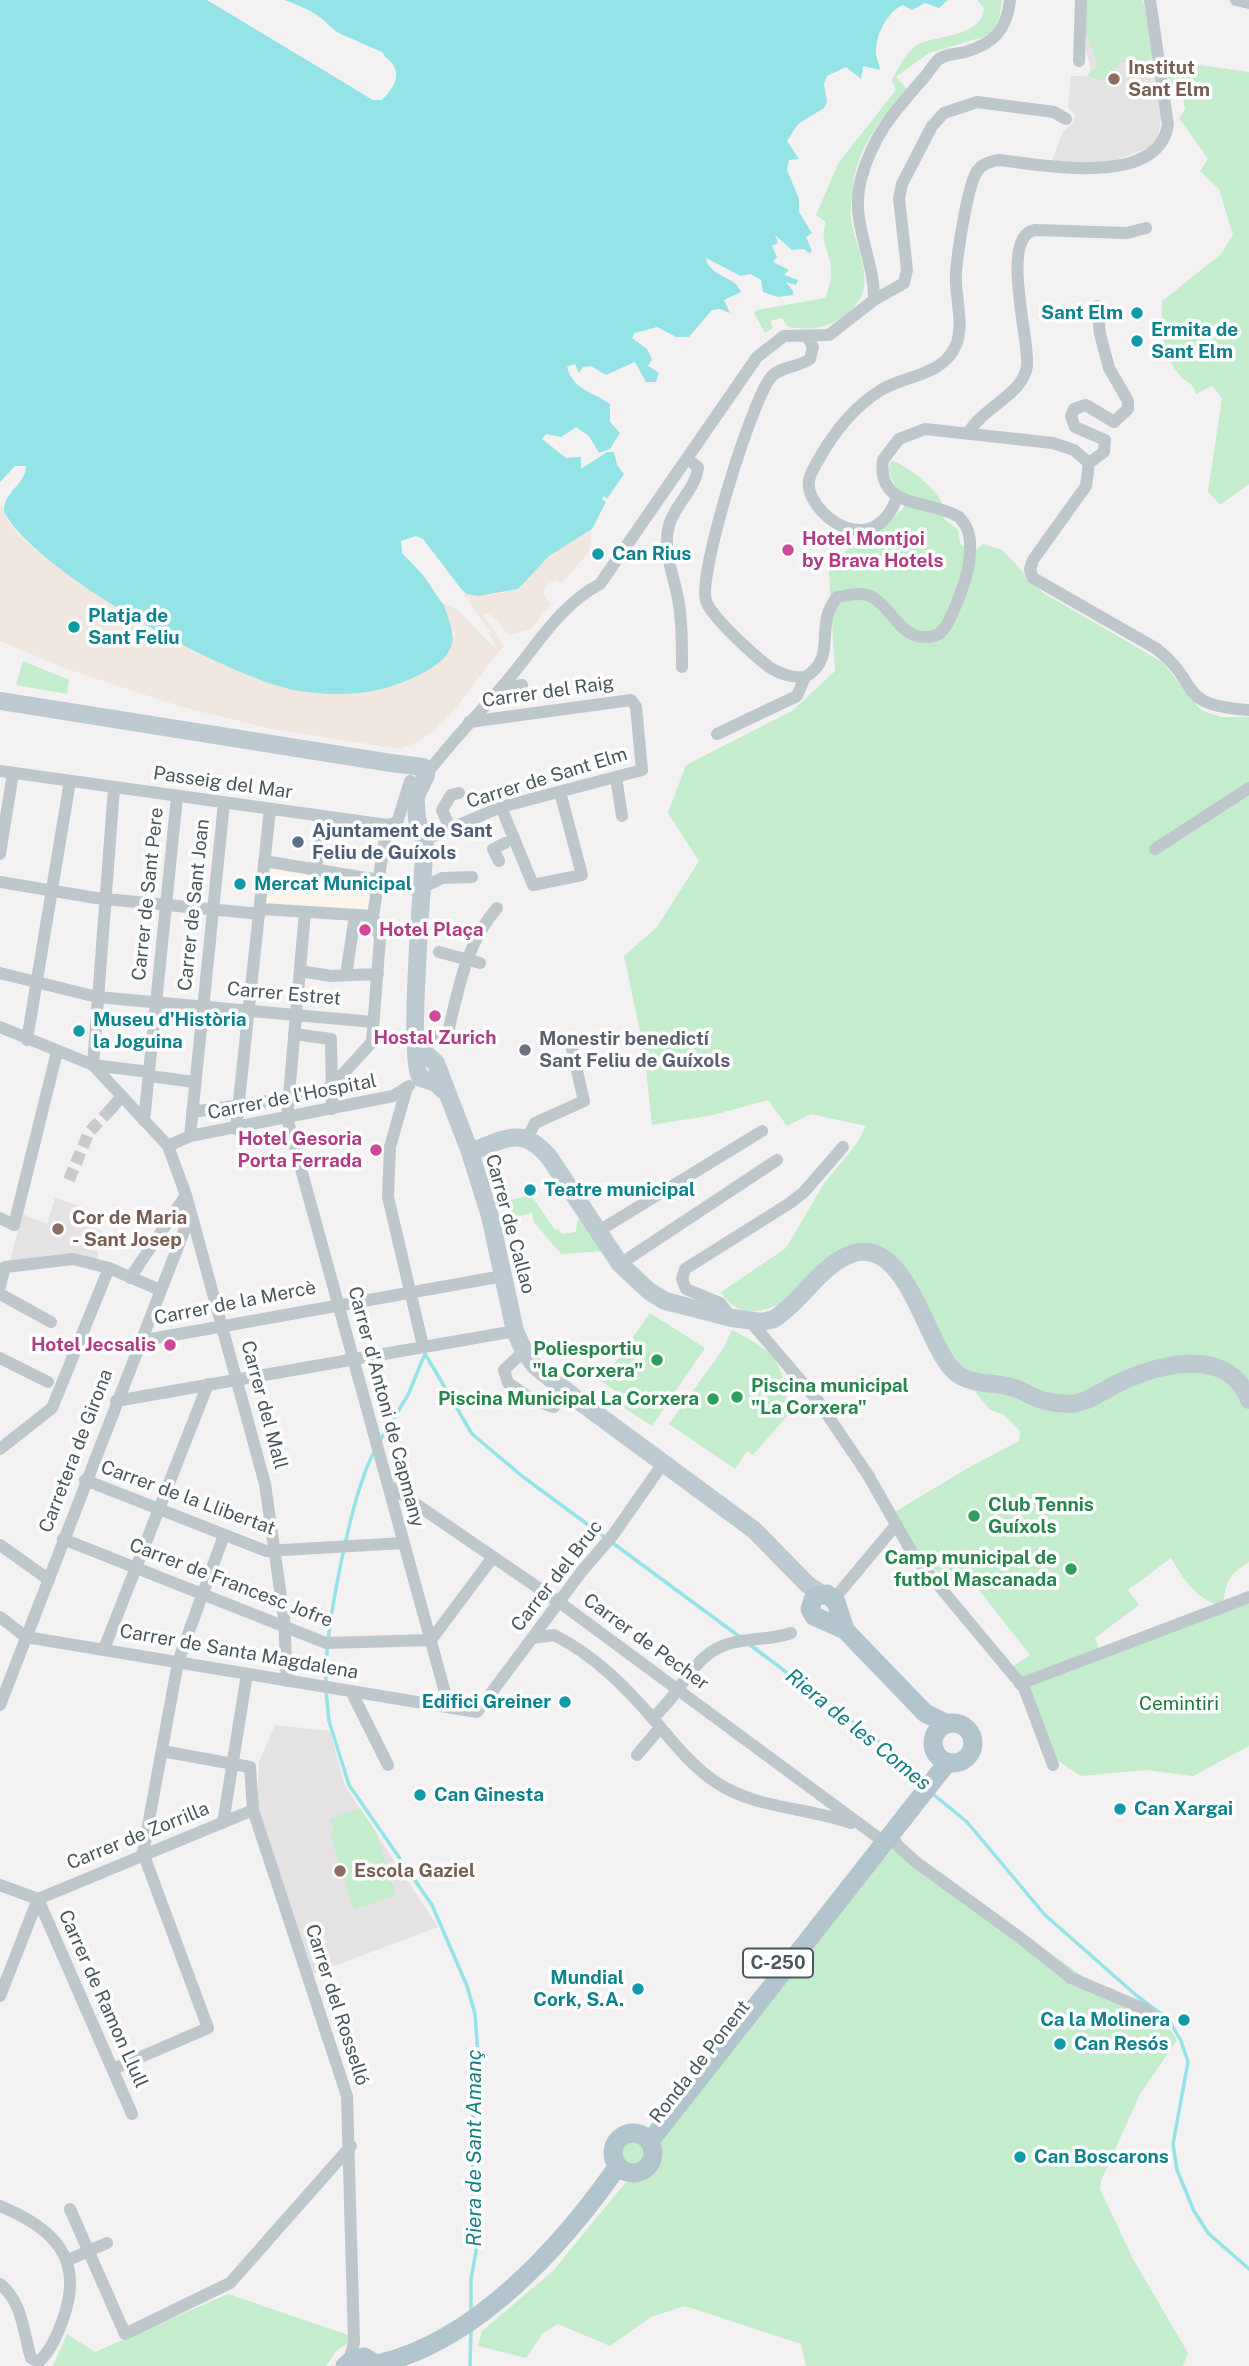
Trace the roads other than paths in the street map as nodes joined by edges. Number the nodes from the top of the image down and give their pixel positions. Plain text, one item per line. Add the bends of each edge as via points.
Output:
1 (1010, 0) edge
2 (1081, 0) edge
3 (1150, 0) edge
4 (1236, 0) edge
5 (1249, 3) edge
6 (1079, 61) dead end
7 (1066, 118) dead end
8 (1146, 228) dead end
9 (874, 300) junction
10 (1097, 306) dead end
11 (807, 336) junction
12 (968, 433) junction
13 (687, 459) junction
14 (1089, 463) junction
15 (897, 498) junction
16 (682, 667) dead end
17 (805, 677) junction
18 (522, 685) dead end
19 (501, 689) junction
20 (0, 701) edge
21 (1249, 710) edge
22 (469, 722) junction
23 (717, 734) dead end
24 (642, 770) joint
25 (7, 772) edge
26 (416, 775) junction
27 (616, 777) junction
28 (70, 781) junction
29 (114, 788) junction
30 (1249, 788) edge
31 (560, 792) junction
32 (459, 793) dead end
33 (177, 797) junction
34 (224, 803) junction
35 (501, 807) junction
36 (270, 809) junction
37 (622, 816) dead end
38 (326, 817) junction
39 (387, 825) junction
40 (450, 828) junction
41 (424, 834) junction
42 (505, 843) dead end
43 (1155, 849) dead end
44 (0, 854) edge
45 (499, 861) dead end
46 (264, 862) junction
47 (315, 870) junction
48 (472, 877) dead end
49 (378, 880) junction
50 (0, 882) edge
51 (422, 888) junction
52 (51, 891) junction
53 (106, 898) junction
54 (166, 903) junction
55 (497, 908) dead end
56 (213, 909) junction
57 (261, 912) junction
58 (305, 912) junction
59 (355, 916) junction
60 (373, 916) junction
61 (439, 952) dead end
62 (466, 962) junction
63 (480, 963) dead end
64 (300, 971) junction
65 (0, 973) edge
66 (378, 974) junction
67 (346, 975) junction
68 (38, 981) junction
69 (97, 996) junction
70 (156, 1004) junction
71 (203, 1006) junction
72 (250, 1010) junction
73 (296, 1014) junction
74 (373, 1022) junction
75 (0, 1027) edge
76 (294, 1034) junction
77 (417, 1039) junction
78 (27, 1040) junction
79 (572, 1049) dead end
80 (57, 1052) junction
81 (94, 1067) junction
82 (149, 1074) junction
83 (423, 1074) junction
84 (195, 1082) junction
85 (331, 1087) junction
86 (121, 1097) junction
87 (289, 1098) junction
88 (239, 1104) junction
89 (111, 1109) tunnel mouth
90 (332, 1109) junction
91 (192, 1112) junction
92 (287, 1118) junction
93 (144, 1121) junction
94 (236, 1129) junction
95 (762, 1132) dead end
96 (190, 1136) junction
97 (527, 1138) junction
98 (168, 1146) junction
99 (843, 1147) dead end
100 (470, 1152) junction
101 (777, 1160) dead end
102 (186, 1195) junction
103 (191, 1212) junction
104 (0, 1218) edge
105 (597, 1232) junction
106 (620, 1264) junction
107 (108, 1268) junction
108 (503, 1276) junction
109 (130, 1278) junction
110 (0, 1286) edge
111 (160, 1290) junction
112 (410, 1293) junction
113 (0, 1294) edge
114 (337, 1304) junction
115 (732, 1318) junction
116 (750, 1321) junction
117 (51, 1322) dead end
118 (222, 1325) junction
119 (515, 1331) junction
120 (140, 1341) junction
121 (423, 1346) junction
122 (524, 1351) junction
123 (0, 1358) edge
124 (351, 1358) junction
125 (237, 1379) junction
126 (48, 1382) dead end
127 (208, 1384) junction
128 (1249, 1400) edge
129 (116, 1401) junction
130 (554, 1407) dead end
131 (0, 1449) edge
132 (664, 1462) junction
133 (85, 1480) junction
134 (388, 1485) junction
135 (158, 1509) junction
136 (895, 1526) junction
137 (224, 1535) junction
138 (63, 1539) junction
139 (403, 1543) junction
140 (0, 1545) edge
141 (274, 1551) junction
142 (493, 1557) junction
143 (135, 1567) junction
144 (48, 1579) junction
145 (203, 1594) junction
146 (1249, 1597) edge
147 (823, 1601) junction
148 (559, 1602) junction
149 (0, 1617) edge
150 (284, 1625) junction
151 (790, 1633) dead end
152 (26, 1637) junction
153 (532, 1638) junction
154 (431, 1640) junction
155 (104, 1649) junction
156 (178, 1662) junction
157 (247, 1674) junction
158 (288, 1681) junction
159 (1020, 1684) junction
160 (678, 1689) junction
161 (351, 1691) junction
162 (0, 1705) edge
163 (449, 1707) junction
164 (477, 1712) joint
165 (656, 1723) junction
166 (162, 1751) junction
167 (637, 1755) dead end
168 (233, 1764) junction
169 (388, 1765) dead end
170 (1053, 1765) dead end
171 (253, 1810) junction
172 (223, 1823) junction
173 (884, 1838) junction
174 (143, 1853) junction
175 (0, 1885) edge
176 (38, 1899) junction
177 (0, 1996) edge
178 (1149, 2011) dead end
179 (113, 2069) junction
180 (132, 2114) dead end
181 (646, 2138) junction
182 (351, 2146) junction
183 (624, 2169) junction
184 (0, 2206) edge
185 (70, 2209) dead end
186 (107, 2243) dead end
187 (89, 2251) junction
188 (68, 2260) junction
189 (0, 2284) edge
190 (442, 2345) junction
191 (361, 2360) edge
192 (413, 2366) edge

1 - 9 street via 1006,23 995,38 939,59 884,122 870,151 859,183 858,209 875,282
2 - 6 street
3 - 15 street via 1168,125 1163,140 1145,157 1129,163 1087,169 998,160 977,171 969,191 956,272 955,349 944,362 883,389 856,409 837,431 809,480 822,509 842,527 855,531 881,523 891,515
4 - 5 street
7 - 9 street via 1054,112 977,102 944,113 932,126 902,184 899,217 907,270 904,283
8 - 12 street via 1127,233 1035,230 1021,237 1018,266 1027,355 1024,376 1013,392 979,416
9 - 11 street via 829,335
10 - 14 street via 1105,354 1128,409 1114,422 1086,405 1074,409 1075,427 1105,440 1104,452
11 - 13 street via 784,336 757,357
11 - 17 street via 813,347 810,359 771,376 762,391 733,468 705,588 712,612 770,667 795,678
12 - 14 street via 1053,443 1074,450
12 - 15 street via 925,429 899,439 883,460 882,469 886,485
13 - 16 street via 698,467 697,480 669,526 668,566 680,609
13 - 19 street via 600,584 580,594 555,620
14 - 21 street via 1086,486 1033,560 1033,578 1157,649 1206,705
15 - 17 street via 952,513 966,524 969,566 947,625 940,633 915,636 874,598 859,593 837,597 827,610 823,659
17 - 23 street via 797,696
18 - 19 street
19 - 22 street
20 - 26 main road
22 - 24 street, Carrer del Raig via 631,700 636,707
22 - 26 street
24 - 27 street, Carrer de Sant Elm
25 - 28 street, Passeig del Mar
25 - 44 street
26 - 39 street via 397,823
26 - 41 main road, Carrer de Callao via 417,820
27 - 31 street, Carrer de Sant Elm
27 - 37 street
28 - 29 street, Passeig del Mar
28 - 52 street
29 - 33 street, Passeig del Mar
29 - 53 street
30 - 43 street
31 - 35 street, Carrer de Sant Elm
31 - 35 street via 582,875 533,884
32 - 40 street via 451,794 442,810
33 - 34 street, Passeig del Mar
33 - 54 street, Carrer de Sant Pere
34 - 36 street, Passeig del Mar
34 - 56 street, Carrer de Sant Joan
35 - 40 street, Carrer de Sant Elm
36 - 38 street, Passeig del Mar
36 - 46 street
38 - 39 street, Passeig del Mar
38 - 47 street
39 - 49 street
40 - 41 street, Carrer de Sant Elm via 433,836
41 - 51 main road, Carrer de Callao
42 - 45 street via 493,849
46 - 47 street
46 - 57 street
47 - 49 street
48 - 51 street via 442,878
49 - 60 street
50 - 52 street
51 - 77 main road, Carrer de Callao
52 - 53 street
52 - 68 street
53 - 54 street
53 - 69 street
54 - 56 street
54 - 70 street, Carrer de Sant Pere
55 - 62 street via 480,927
56 - 57 street
56 - 71 street, Carrer de Sant Joan
57 - 58 street
57 - 72 street
58 - 59 street
58 - 64 street
59 - 60 street
59 - 67 street
60 - 66 street via 380,938
61 - 62 street
62 - 63 street
62 - 77 street via 447,1032
64 - 67 street
64 - 73 street
65 - 68 street, Carrer Estret
66 - 67 street
66 - 74 street
68 - 69 street, Carrer Estret
68 - 78 street
69 - 70 street, Carrer Estret
69 - 81 street
70 - 71 street, Carrer Estret
70 - 82 street, Carrer de Sant Pere
71 - 72 street, Carrer Estret
71 - 84 street, Carrer de Sant Joan
72 - 73 street, Carrer Estret
72 - 88 street
73 - 74 street, Carrer Estret
73 - 76 street
74 - 85 street via 372,1042
75 - 78 street
76 - 85 street via 331,1039
76 - 87 street
77 - 83 main road, Carrer de Callao
78 - 80 street
79 - 97 street via 584,1101 535,1124
80 - 81 street
80 - 104 street via 14,1224
81 - 82 street
81 - 86 street
82 - 84 street
82 - 93 street, Carrer de Sant Pere
83 - 90 street, Carrer de l'Hospital via 393,1096
83 - 100 main road, Carrer de Callao via 444,1091
83 - 112 street via 390,1147 388,1196
84 - 91 street, Carrer de Sant Joan
85 - 87 street
85 - 90 street
86 - 89 street
86 - 93 street
87 - 88 street
87 - 92 street
88 - 91 street
88 - 94 street
90 - 92 street, Carrer de l'Hospital
91 - 96 street, Carrer de Sant Joan
92 - 94 street, Carrer de l'Hospital
92 - 114 street, Carrer d'Antoni de Capmany
93 - 98 street
94 - 96 street, Carrer de l'Hospital
95 - 105 street
96 - 98 street, Carrer de l'Hospital
97 - 100 main road via 515,1136
97 - 105 main road via 549,1157
98 - 102 street, Carrer del Mall
99 - 115 street via 790,1203 685,1269 686,1289 720,1303
100 - 108 main road, Carrer de Callao
101 - 106 street
102 - 103 street, Carrer del Mall
102 - 109 street
103 - 111 street, Carretera de Girona
103 - 118 street, Carrer del Mall
105 - 106 main road
106 - 115 main road via 665,1301
107 - 109 street
107 - 110 street via 73,1259 5,1267
107 - 131 street via 52,1408
108 - 112 street, Carrer de la Mercè
108 - 119 main road, Carrer de Callao
109 - 111 street
111 - 120 street, Carretera de Girona
112 - 114 street, Carrer de la Mercè
112 - 121 street
113 - 117 street
114 - 118 street, Carrer de la Mercè
114 - 124 street, Carrer d'Antoni de Capmany
115 - 116 main road
116 - 128 main road via 774,1319 839,1259 863,1253 884,1260 905,1280 944,1362 966,1379 1072,1404 1124,1380 1195,1363 1227,1371 1243,1386
116 - 136 street via 818,1401 868,1475
118 - 120 street, Carrer de la Mercè
118 - 125 street, Carrer del Mall
119 - 121 street
119 - 122 main road, Carrer de Callao
120 - 129 street, Carretera de Girona
121 - 124 street
122 - 130 street via 504,1370 508,1383 533,1400
122 - 132 main road, Carrer de Callao via 535,1366
123 - 126 street
124 - 125 street
124 - 134 street, Carrer d'Antoni de Capmany
125 - 127 street
125 - 141 street, Carrer del Mall via 265,1484
127 - 129 street
127 - 135 street
129 - 133 street, Carretera de Girona
132 - 147 main road, Carrer de Callao via 754,1530
132 - 148 street, Carrer del Bruc
133 - 135 street, Carrer de la Llibertat
133 - 138 street, Carretera de Girona
134 - 139 street, Carrer d'Antoni de Capmany
134 - 142 street, Carrer de Pecher
135 - 137 street, Carrer de la Llibertat
135 - 143 street
136 - 147 street
136 - 159 street via 914,1556
137 - 141 street, Carrer de la Llibertat
137 - 145 street
138 - 143 street, Carrer de Francesc Jofre
138 - 144 street, Carretera de Girona
139 - 141 street, Carrer de la Llibertat
139 - 154 street, Carrer d'Antoni de Capmany
140 - 144 street
141 - 150 street, Carrer del Mall
142 - 148 street, Carrer de Pecher
142 - 154 street
143 - 145 street, Carrer de Francesc Jofre
143 - 155 street
144 - 152 street, Carretera de Girona
145 - 150 street, Carrer de Francesc Jofre
145 - 156 street
146 - 159 street
147 - 173 main road, C-250 via 925,1713 941,1745 929,1778
148 - 153 street, Carrer del Bruc
148 - 160 street, Carrer de Pecher
149 - 152 street, Carrer de Santa Magdalena
150 - 154 street, Carrer de Francesc Jofre via 330,1643
150 - 158 street, Carrer del Mall
151 - 160 street via 736,1641 714,1650
152 - 155 street, Carrer de Santa Magdalena
152 - 162 street, Carretera de Girona
153 - 164 street, Carrer del Bruc
153 - 165 street via 554,1634 586,1654 618,1680
154 - 163 street, Carrer d'Antoni de Capmany
155 - 156 street, Carrer de Santa Magdalena
156 - 157 street, Carrer de Santa Magdalena
156 - 166 street
157 - 158 street, Carrer de Santa Magdalena
157 - 168 street
158 - 161 street, Carrer de Santa Magdalena
159 - 170 street
160 - 165 street
160 - 173 street, Carrer de Pecher
161 - 163 street, Carrer de Santa Magdalena
161 - 169 street
163 - 164 street, Carrer de Santa Magdalena
165 - 167 street
165 - 173 street via 717,1783 761,1802 839,1818
166 - 168 street
166 - 174 street
168 - 171 street, Carrer del Rosselló via 250,1766
168 - 172 street
171 - 172 street, Carrer de Zorrilla
171 - 182 street, Carrer del Rosselló via 341,2073
172 - 174 street, Carrer de Zorrilla
173 - 178 street, Carrer de Pecher via 1071,1978
173 - 181 main road, C-250
174 - 176 street, Carrer de Zorrilla
174 - 179 street via 208,2028
175 - 176 street
176 - 177 street
176 - 179 street, Carrer de Ramon Llull
179 - 180 street, Carrer de Ramon Llull
181 - 183 main road, Ronda de Ponent / C-250 via 654,2154 650,2164 640,2172
181 - 183 main road, Ronda de Ponent / C-250 via 629,2133 618,2140 613,2153
182 - 187 street via 230,2283 125,2334
182 - 191 street, Carrer del Rosselló
183 - 190 main road, Ronda de Ponent / C-250 via 490,2313
184 - 188 street via 45,2231
185 - 187 street
186 - 187 street
187 - 188 street
188 - 189 street via 71,2296 42,2360 31,2358 16,2303
190 - 191 main road, C-250 via 400,2359
190 - 192 main road, C-250

